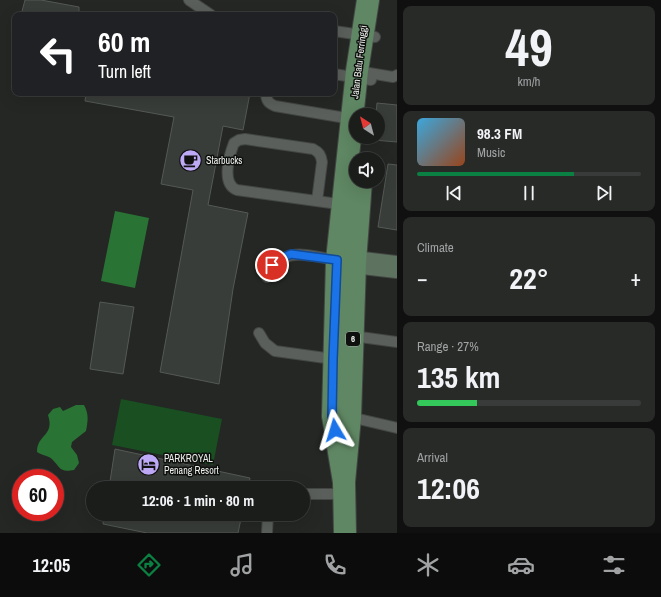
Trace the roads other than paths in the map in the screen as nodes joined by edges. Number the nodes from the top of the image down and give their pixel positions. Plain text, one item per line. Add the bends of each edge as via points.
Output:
1 (189, 0) edge
2 (368, 0) edge
3 (380, 0) edge
4 (207, 12) edge
5 (337, 31) edge
6 (368, 36) junction
7 (337, 74) edge
8 (397, 75) edge
9 (364, 76) junction
10 (266, 96) edge
11 (361, 108) edge
12 (349, 116) edge
13 (355, 144) edge
14 (360, 188) edge
15 (317, 201) junction
16 (343, 205) junction
17 (346, 261) junction
18 (397, 267) edge
19 (267, 277) dead end
20 (259, 333) dead end
21 (353, 336) junction
22 (397, 342) edge
23 (333, 359) junction
24 (350, 417) junction
25 (397, 428) edge
26 (344, 488) junction
27 (310, 493) edge
28 (268, 521) edge
29 (267, 533) edge
30 (345, 533) edge

1 - 4 lane
2 - 6 main road, Jalan Batu Ferringgi / 6
3 - 6 main road, Jalan Batu Ferringgi / 6
5 - 6 lane
6 - 9 main road, Jalan Batu Ferringgi / 6
7 - 9 lane
8 - 9 lane
9 - 11 main road, Jalan Batu Ferringgi / 6
10 - 12 lane via 270,104 275,106
13 - 16 main road, Jalan Batu Ferringgi / 6
14 - 17 main road, Jalan Batu Ferringgi / 6
15 - 15 lane via 232,188 228,183 228,177 234,143 245,139 318,151 322,156 322,162
15 - 16 lane
16 - 17 main road, Jalan Batu Ferringgi / 6
17 - 18 street
17 - 19 lane via 291,254 272,265
17 - 21 main road, Jalan Batu Ferringgi / 6
17 - 23 main road, Jalan Batu Ferringgi / 6
20 - 23 lane via 265,343 275,351
21 - 22 lane
21 - 24 main road, Jalan Batu Ferringgi / 6
23 - 26 main road, Jalan Batu Ferringgi / 6 via 332,416
24 - 25 lane
24 - 26 main road, Jalan Batu Ferringgi / 6
26 - 27 lane
26 - 30 main road, Jalan Batu Ferringgi / 6
28 - 29 lane

